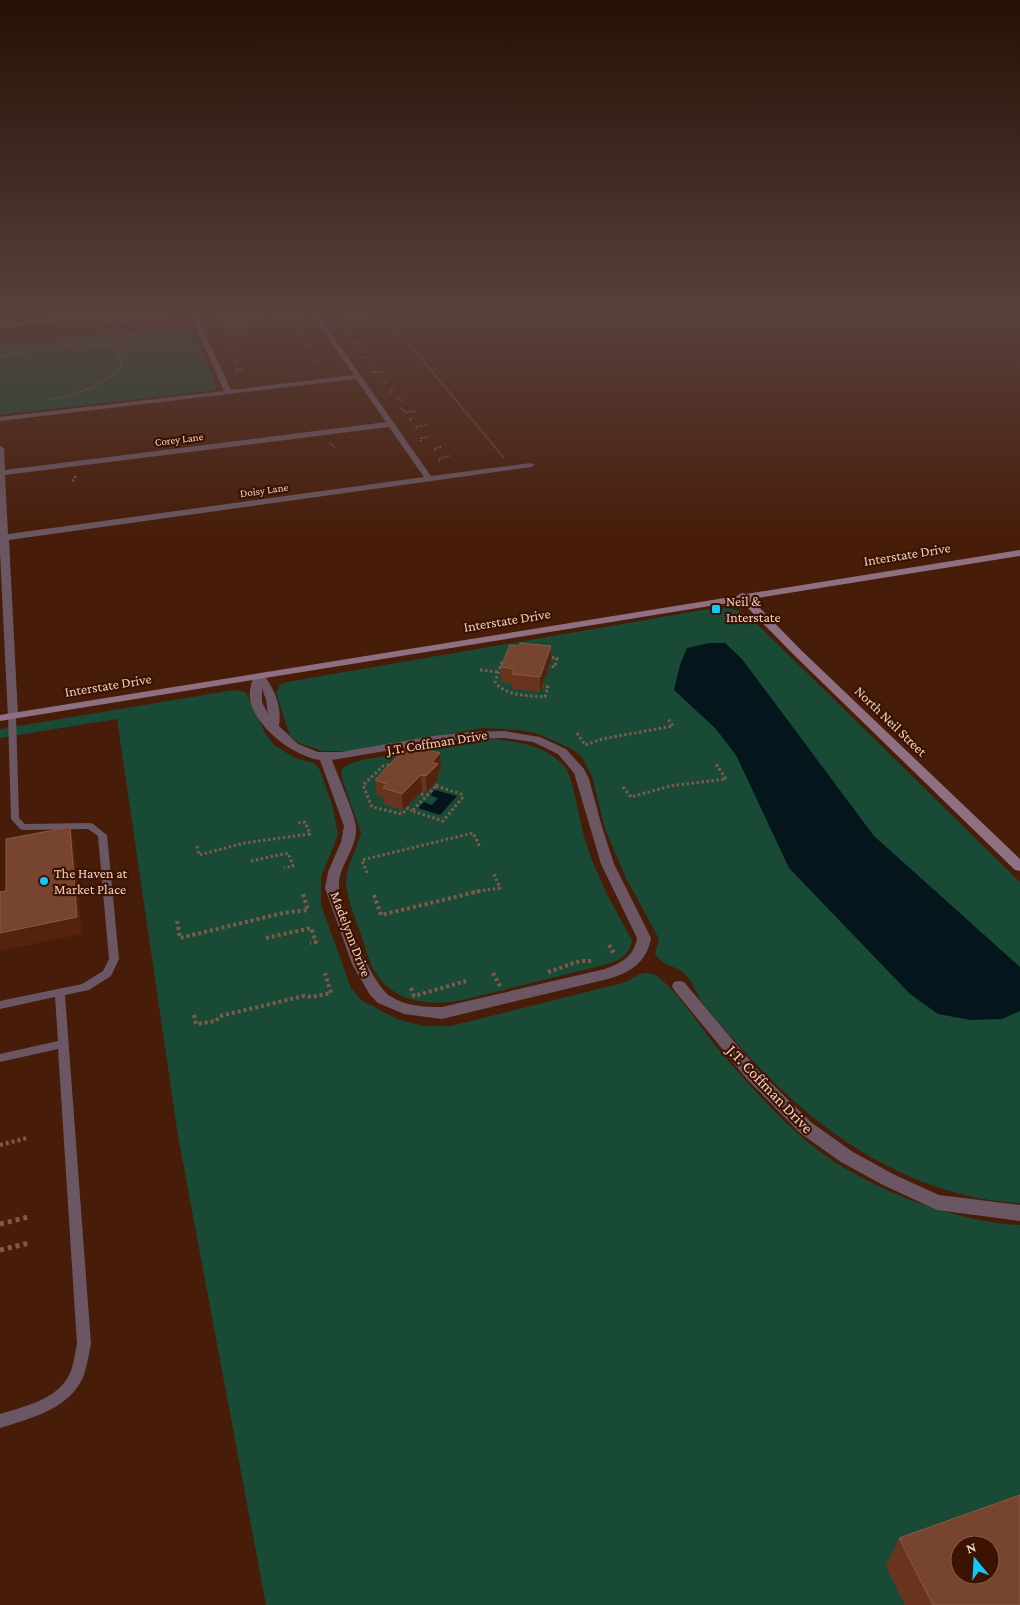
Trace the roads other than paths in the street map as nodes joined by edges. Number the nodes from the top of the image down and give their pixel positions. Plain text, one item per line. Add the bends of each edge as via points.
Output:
1 (238, 391) edge
2 (368, 391) edge
3 (228, 392) joint
4 (0, 419) edge
5 (391, 424) junction
6 (0, 448) edge
7 (531, 465) dead end
8 (0, 473) edge
9 (429, 479) junction
10 (2, 538) edge
11 (1020, 552) edge
12 (742, 596) junction
13 (259, 676) junction
14 (6, 717) edge
15 (325, 758) junction
16 (1020, 866) edge
17 (638, 959) joint
18 (679, 986) dead end
19 (60, 992) junction
20 (0, 1005) edge
21 (63, 1044) junction
22 (0, 1058) edge
23 (1020, 1213) edge
24 (0, 1421) edge

1 - 3 street
2 - 5 street
3 - 4 street
5 - 8 street, Corey Lane
5 - 9 street
6 - 8 street
7 - 9 street, Doisy Lane
8 - 10 street
9 - 10 street, Doisy Lane
10 - 14 street
11 - 12 main road, Interstate Drive
12 - 13 main road, Interstate Drive
12 - 16 main road, North Neil Street
13 - 14 main road, Interstate Drive
13 - 15 street, J.T. Coffman Drive via 253,691 261,713 292,747
14 - 19 lane via 15,818 23,827 90,826 102,836 114,959 107,973 85,987
15 - 17 street, J.T. Coffman Drive via 485,733 529,738 553,746 581,772 595,828 612,876 644,938
15 - 17 street, Madelynn Drive via 351,837 331,878 332,888 359,962 382,999 399,1007 442,1014 608,974
18 - 23 street, J.T. Coffman Drive via 752,1074 806,1128 847,1157 937,1202
19 - 20 lane
19 - 21 lane
21 - 22 lane
21 - 24 lane via 84,1344 76,1375 58,1399 39,1409

